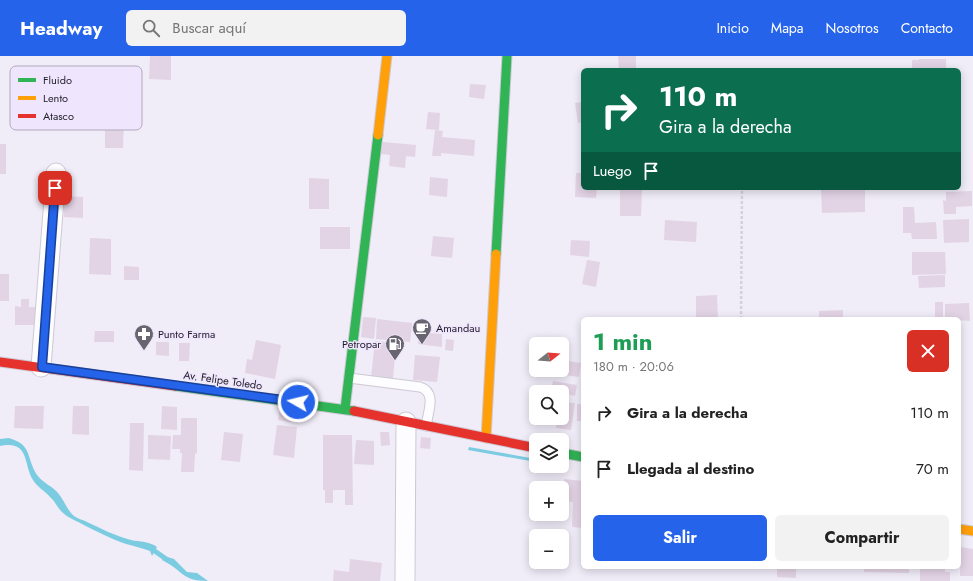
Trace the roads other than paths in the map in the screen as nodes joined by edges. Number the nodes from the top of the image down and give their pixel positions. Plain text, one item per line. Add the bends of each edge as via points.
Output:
1 (387, 56) edge
2 (507, 56) edge
3 (56, 173) dead end
4 (0, 362) edge
5 (42, 367) junction
6 (350, 378) junction
7 (345, 408) junction
8 (406, 422) junction
9 (426, 426) junction
10 (486, 438) junction
11 (529, 447) edge
12 (569, 454) edge
13 (581, 457) edge
14 (961, 529) edge
15 (973, 531) edge
16 (405, 581) edge

1 - 6 street
2 - 10 street
3 - 5 street
4 - 5 street, Av. Felipe Toledo
5 - 7 street, Av. Felipe Toledo
6 - 7 street
6 - 9 lane via 426,388 431,401
7 - 8 street, Av. Felipe Toledo
8 - 9 street, Av. Felipe Toledo
8 - 16 street
9 - 10 street, Av. Felipe Toledo
10 - 11 street, Av. Felipe Toledo
12 - 13 street
14 - 15 street

